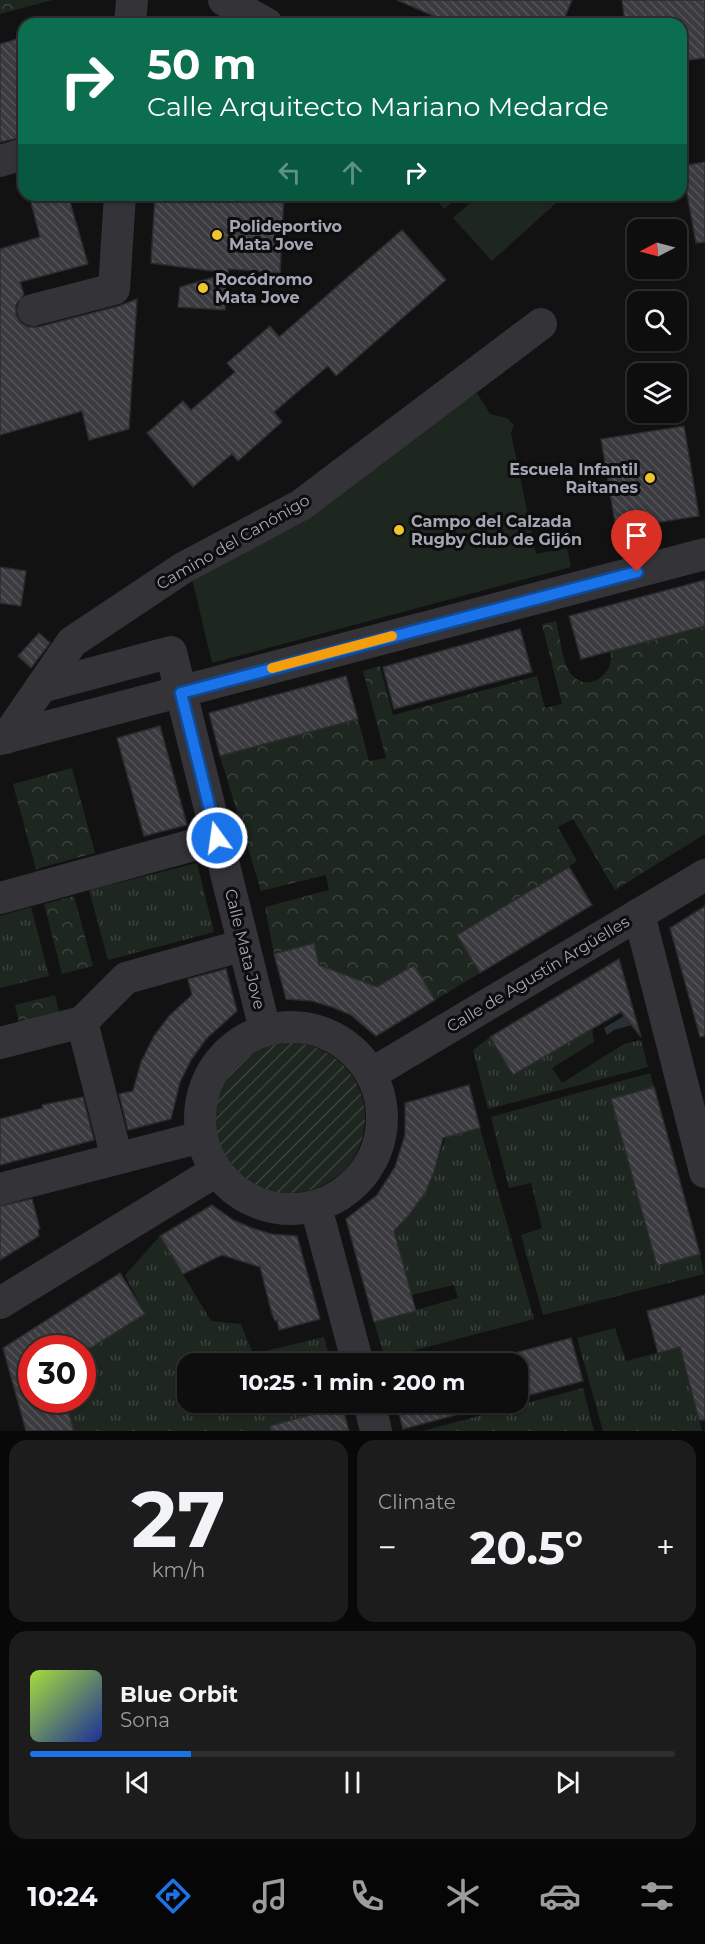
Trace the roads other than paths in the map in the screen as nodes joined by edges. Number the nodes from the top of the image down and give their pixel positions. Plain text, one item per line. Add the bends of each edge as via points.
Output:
1 (132, 0) edge
2 (224, 0) edge
3 (130, 18) edge
4 (256, 18) edge
5 (18, 156) edge
6 (0, 161) edge
7 (120, 201) edge
8 (33, 310) dead end
9 (541, 324) dead end
10 (705, 554) edge
11 (41, 687) junction
12 (181, 693) junction
13 (3, 739) edge
14 (204, 842) dead end
15 (705, 875) edge
16 (0, 898) edge
17 (639, 914) junction
18 (226, 950) dead end
19 (82, 1022) junction
20 (265, 1030) junction
21 (0, 1043) edge
22 (371, 1074) junction
23 (201, 1137) junction
24 (113, 1143) dead end
25 (216, 1171) junction
26 (705, 1172) edge
27 (0, 1189) edge
28 (315, 1207) junction
29 (0, 1303) edge
30 (355, 1353) edge
31 (372, 1413) edge
32 (376, 1431) edge

1 - 3 street
2 - 4 street
5 - 6 street
7 - 8 street via 114,289
9 - 11 street, Camino del Canónigo via 301,505 183,568 72,642
10 - 12 street
11 - 12 street, Calle Mata Jove via 171,652
11 - 13 street, Camino del Canónigo
12 - 13 street
12 - 20 street, Calle Mata Jove
14 - 16 street
15 - 17 street, Calle de Agustín Argüelles
17 - 22 street, Calle de Agustín Argüelles
17 - 26 street
18 - 19 street via 126,978
19 - 21 street
19 - 24 street
20 - 22 street via 296,1026 326,1033 352,1049
20 - 23 street via 240,1041 220,1060 206,1083 200,1110
22 - 28 street via 381,1099 382,1127 375,1154 361,1177 340,1195
23 - 25 street
23 - 27 street
25 - 28 street via 235,1191 260,1205 288,1210
25 - 29 street
28 - 30 street
31 - 32 street

